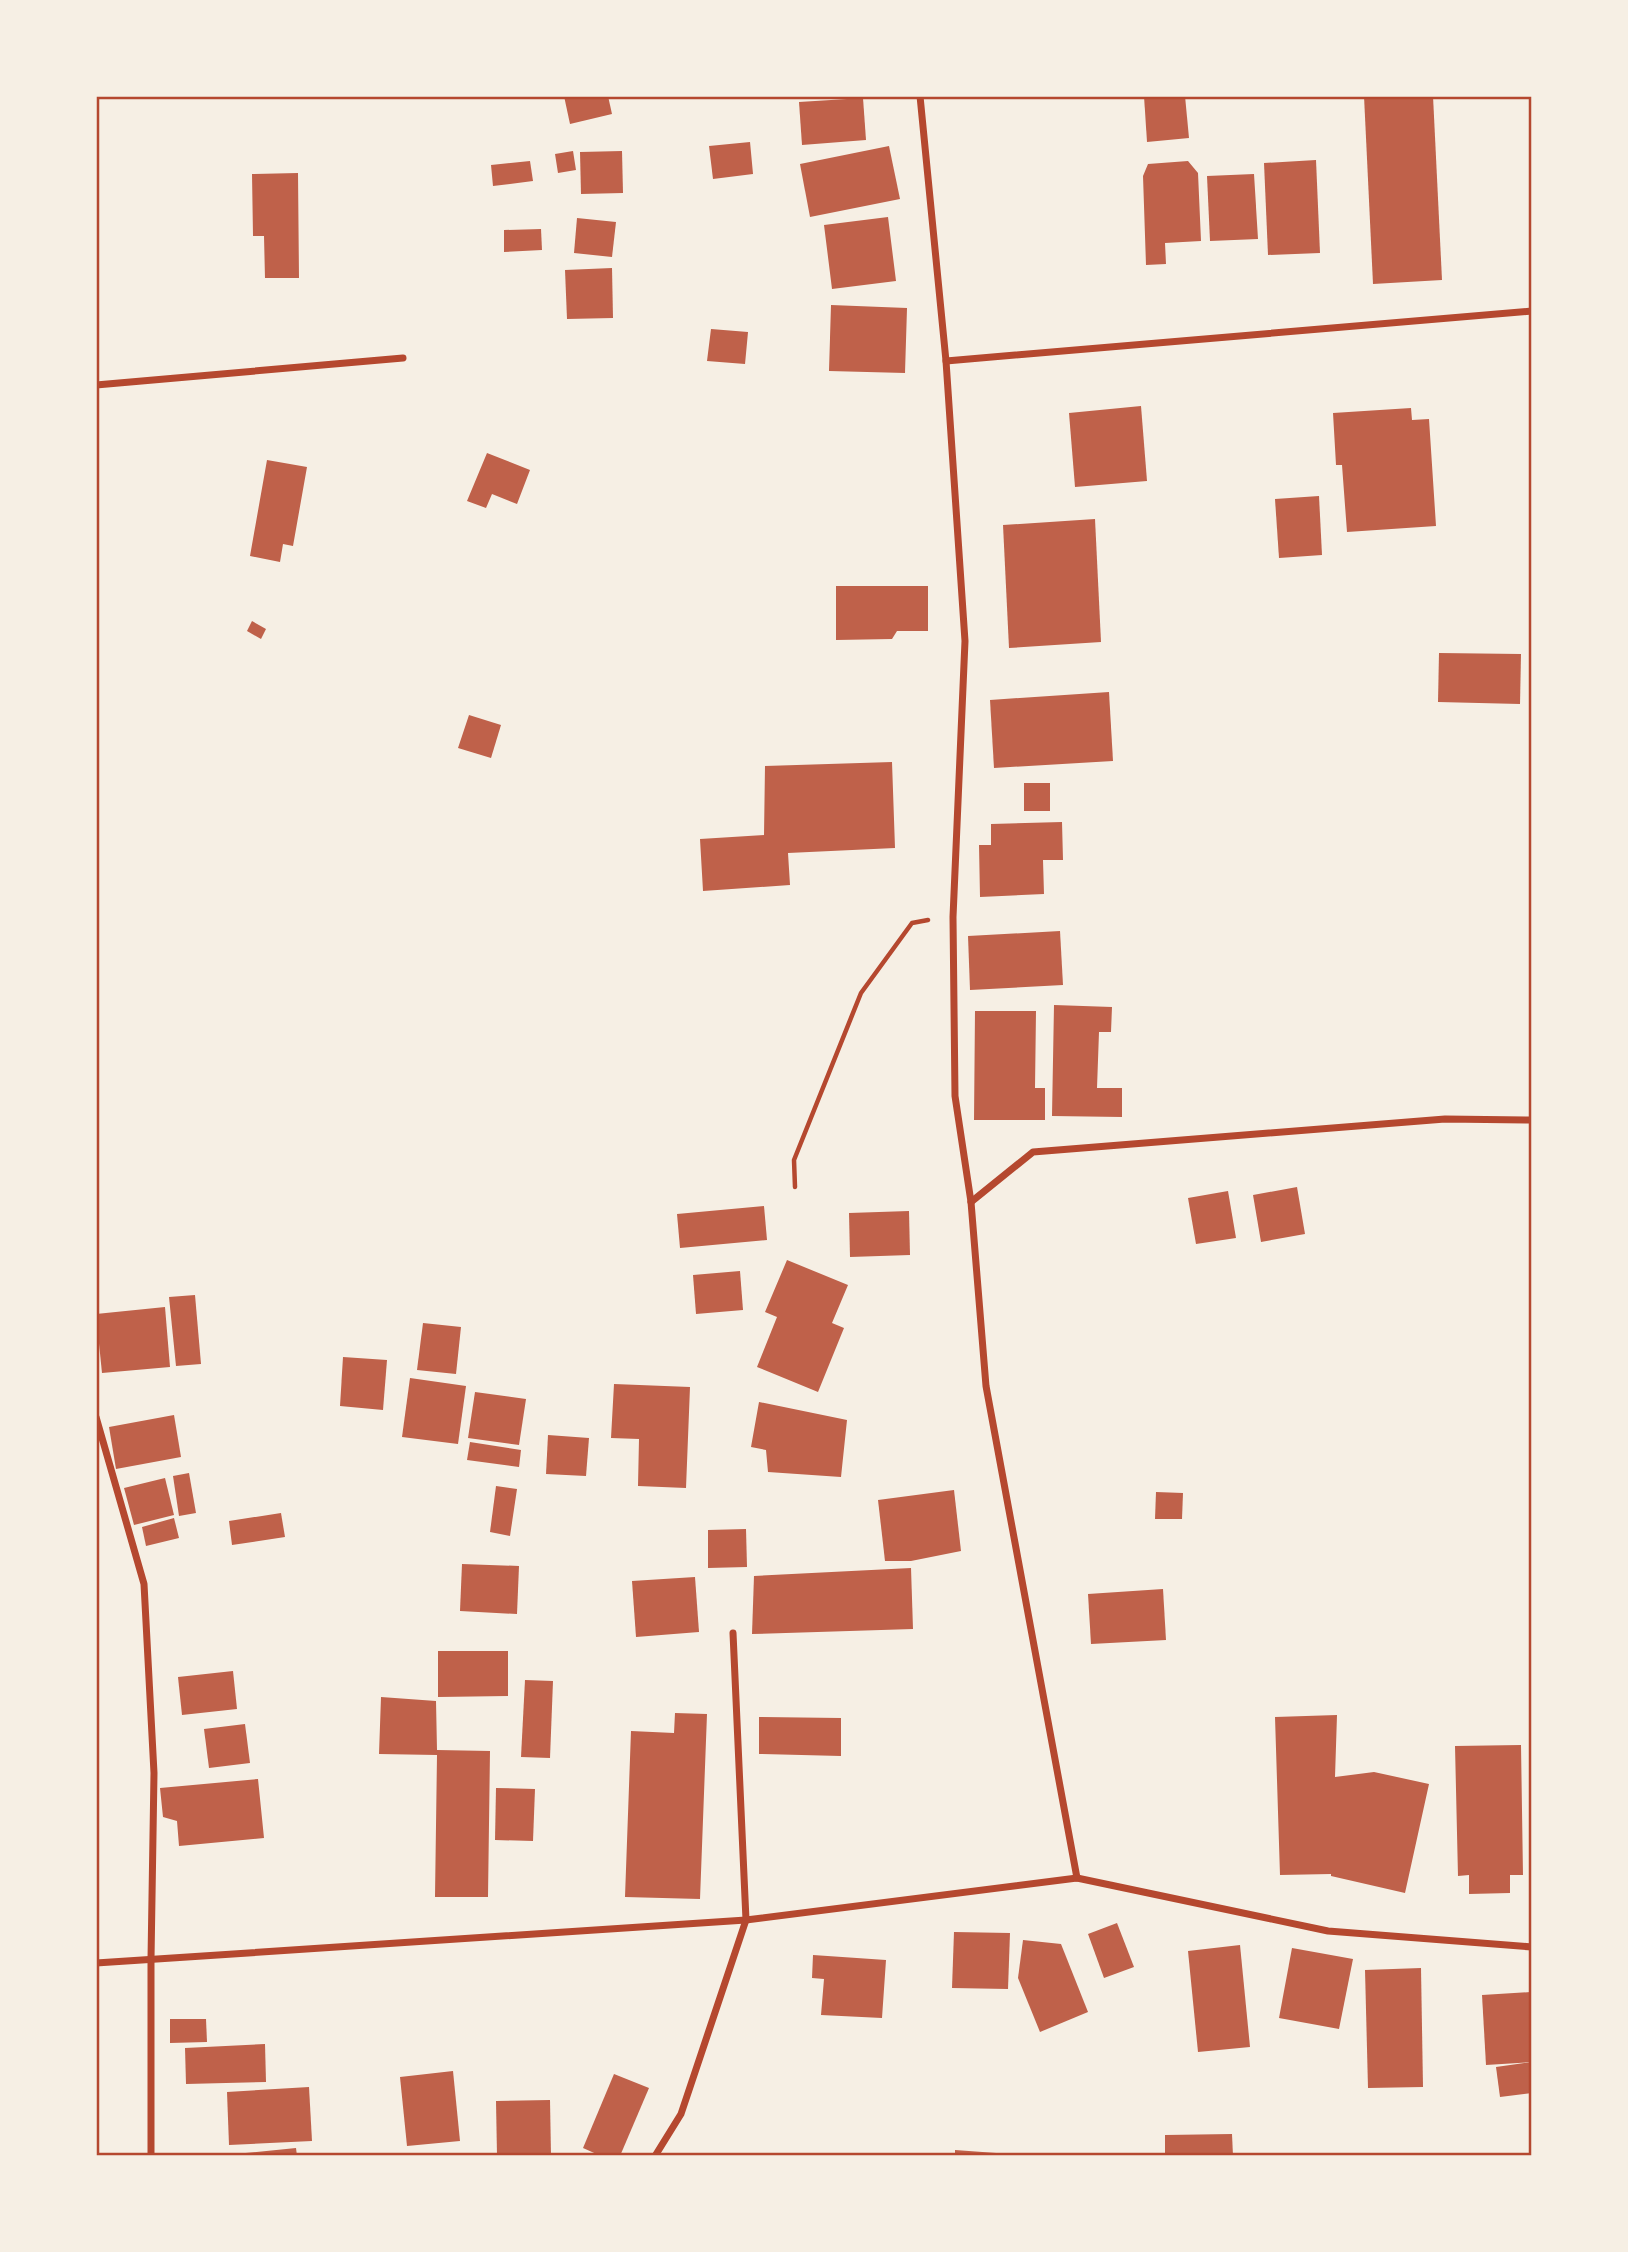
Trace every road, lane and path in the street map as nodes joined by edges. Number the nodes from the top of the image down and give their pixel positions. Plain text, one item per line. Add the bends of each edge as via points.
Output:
1 (920, 96) edge
2 (1532, 310) edge
3 (403, 358) dead end
4 (946, 362) junction
5 (96, 385) edge
6 (953, 917) junction
7 (1532, 1120) edge
8 (795, 1187) dead end
9 (971, 1202) junction
10 (96, 1416) edge
11 (733, 1633) dead end
12 (1077, 1878) junction
13 (747, 1920) junction
14 (1532, 1947) edge
15 (151, 1959) junction
16 (96, 1963) edge
17 (151, 2156) edge
18 (654, 2156) edge

1 - 4 street
2 - 4 street
3 - 5 street
4 - 6 street via 965,641
6 - 8 path via 912,923 861,993 794,1160
6 - 9 street via 955,1096
7 - 9 street via 1445,1119 1032,1152
9 - 12 street via 986,1386
10 - 15 street via 144,1584 154,1773
11 - 13 street
12 - 13 street
12 - 14 street via 1328,1931
13 - 15 street
13 - 18 street via 681,2114
15 - 16 street
15 - 17 street

